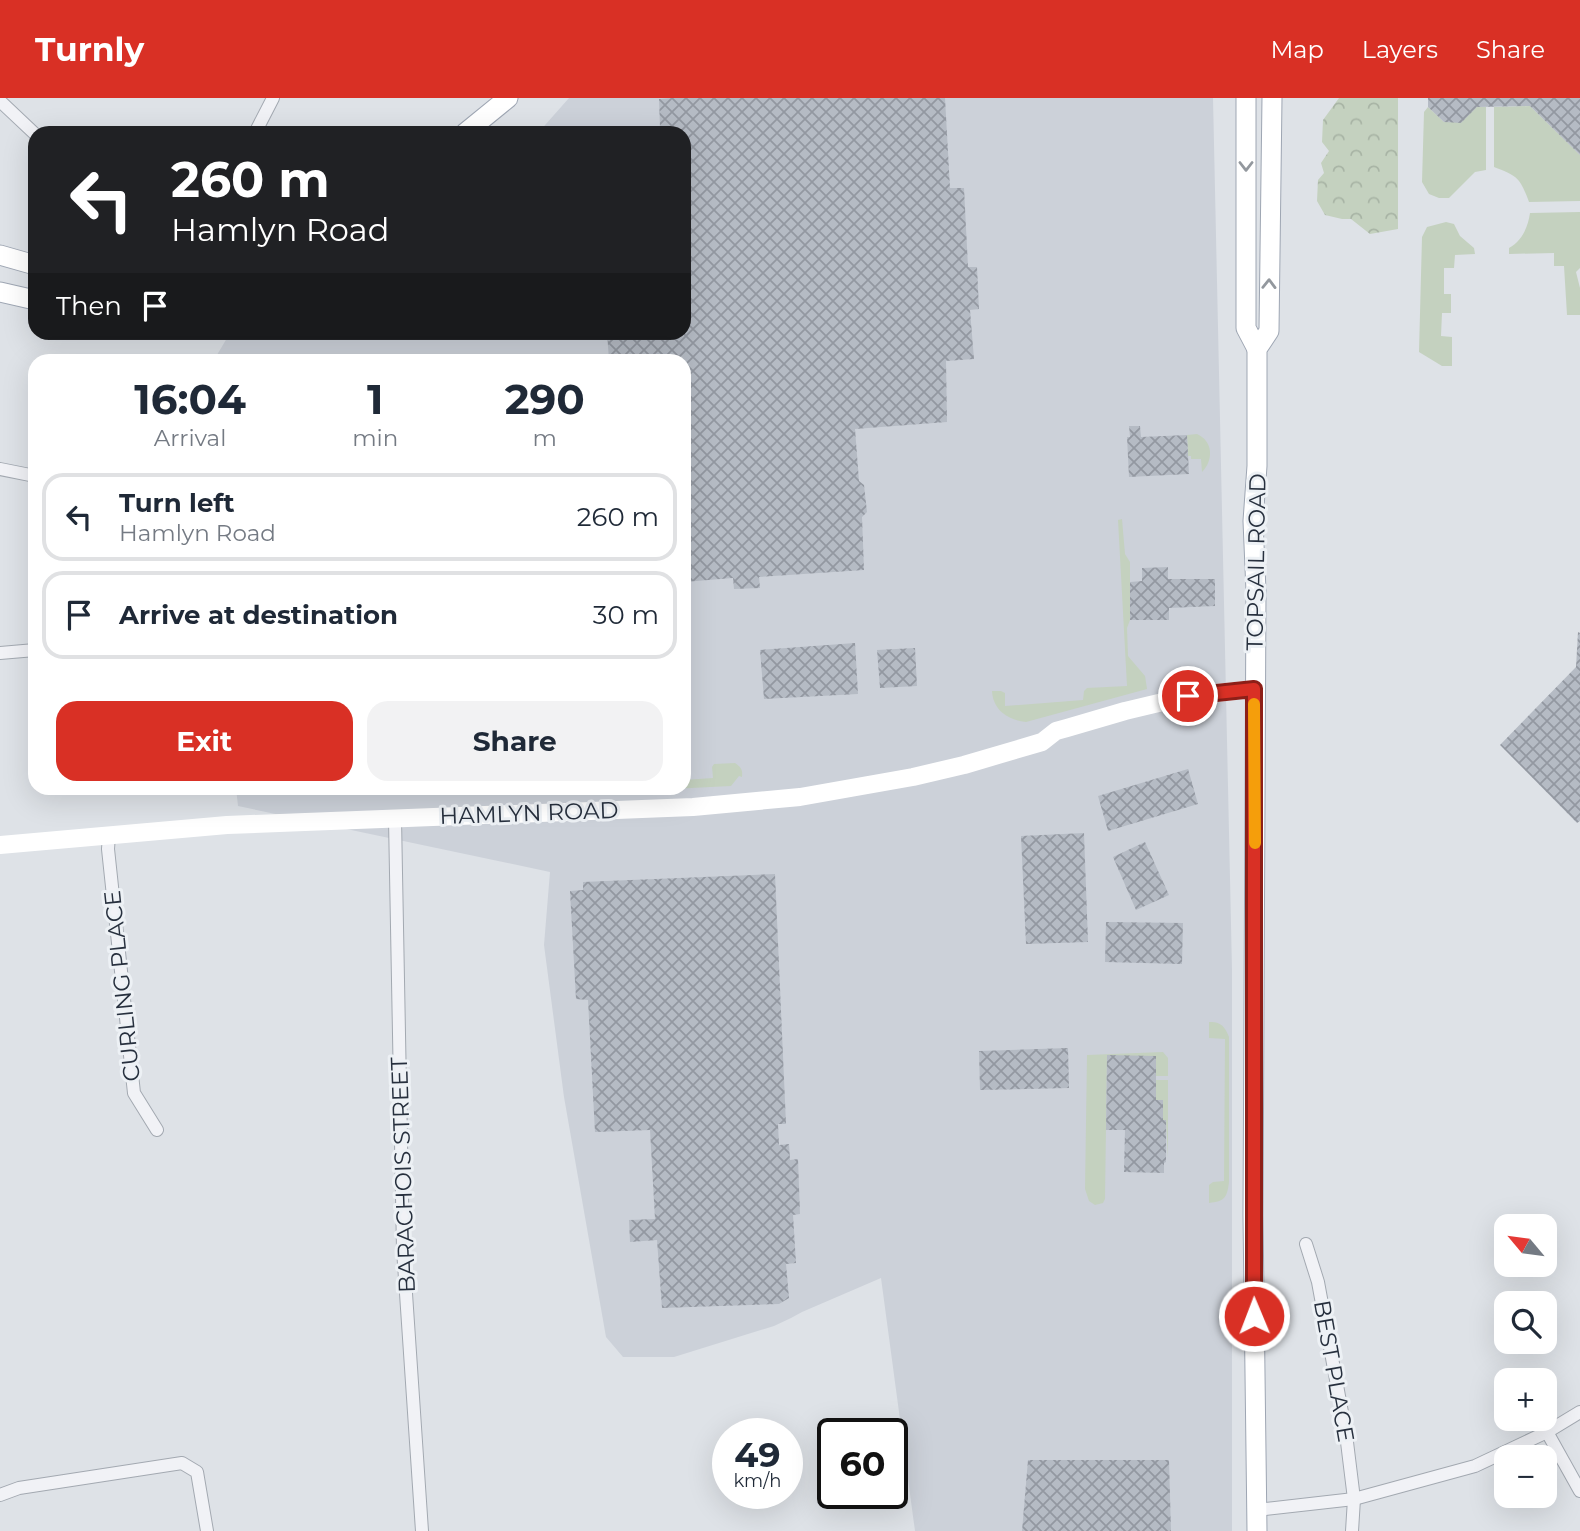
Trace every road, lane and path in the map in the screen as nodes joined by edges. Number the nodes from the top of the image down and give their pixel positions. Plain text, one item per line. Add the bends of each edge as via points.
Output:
1 (273, 98) edge
2 (508, 98) edge
3 (1246, 98) edge
4 (1272, 98) edge
5 (0, 101) edge
6 (258, 126) edge
7 (474, 126) edge
8 (28, 127) edge
9 (0, 255) edge
10 (28, 263) edge
11 (0, 292) edge
12 (28, 298) edge
13 (1257, 349) junction
14 (0, 469) edge
15 (28, 475) edge
16 (28, 651) edge
17 (0, 653) edge
18 (1254, 689) junction
19 (395, 819) junction
20 (109, 835) junction
21 (0, 845) edge
22 (157, 1130) dead end
23 (1306, 1244) dead end
24 (1580, 1412) edge
25 (1547, 1432) junction
26 (1580, 1491) edge
27 (0, 1495) edge
28 (1354, 1499) junction
29 (1257, 1510) junction
30 (207, 1531) edge
31 (422, 1531) edge
32 (1257, 1531) edge
33 (1352, 1531) edge

1 - 6 street
2 - 7 main road
3 -> 13 main road, TOPSAIL ROAD via 1246,328
13 -> 4 main road, TOPSAIL ROAD via 1269,331
5 - 8 street
9 - 10 main road
11 - 12 main road
13 - 18 main road, TOPSAIL ROAD
14 - 15 street
16 - 17 street
18 - 19 street, HAMLYN ROAD via 1188,696 1056,731 1042,742 964,765 800,797 693,807
18 - 29 main road, TOPSAIL ROAD
19 - 20 street, HAMLYN ROAD
19 - 31 street, BARACHOIS STREET via 403,1249
20 - 21 street, HAMLYN ROAD
20 - 22 street, CURLING PLACE via 134,1093
23 - 28 street, BEST PLACE via 1318,1282
24 - 25 street
25 - 26 street
25 - 28 street via 1475,1466
27 - 30 street via 19,1488 182,1463 197,1472
28 - 29 street
28 - 33 street, BEST PLACE
29 - 32 main road, TOPSAIL ROAD

